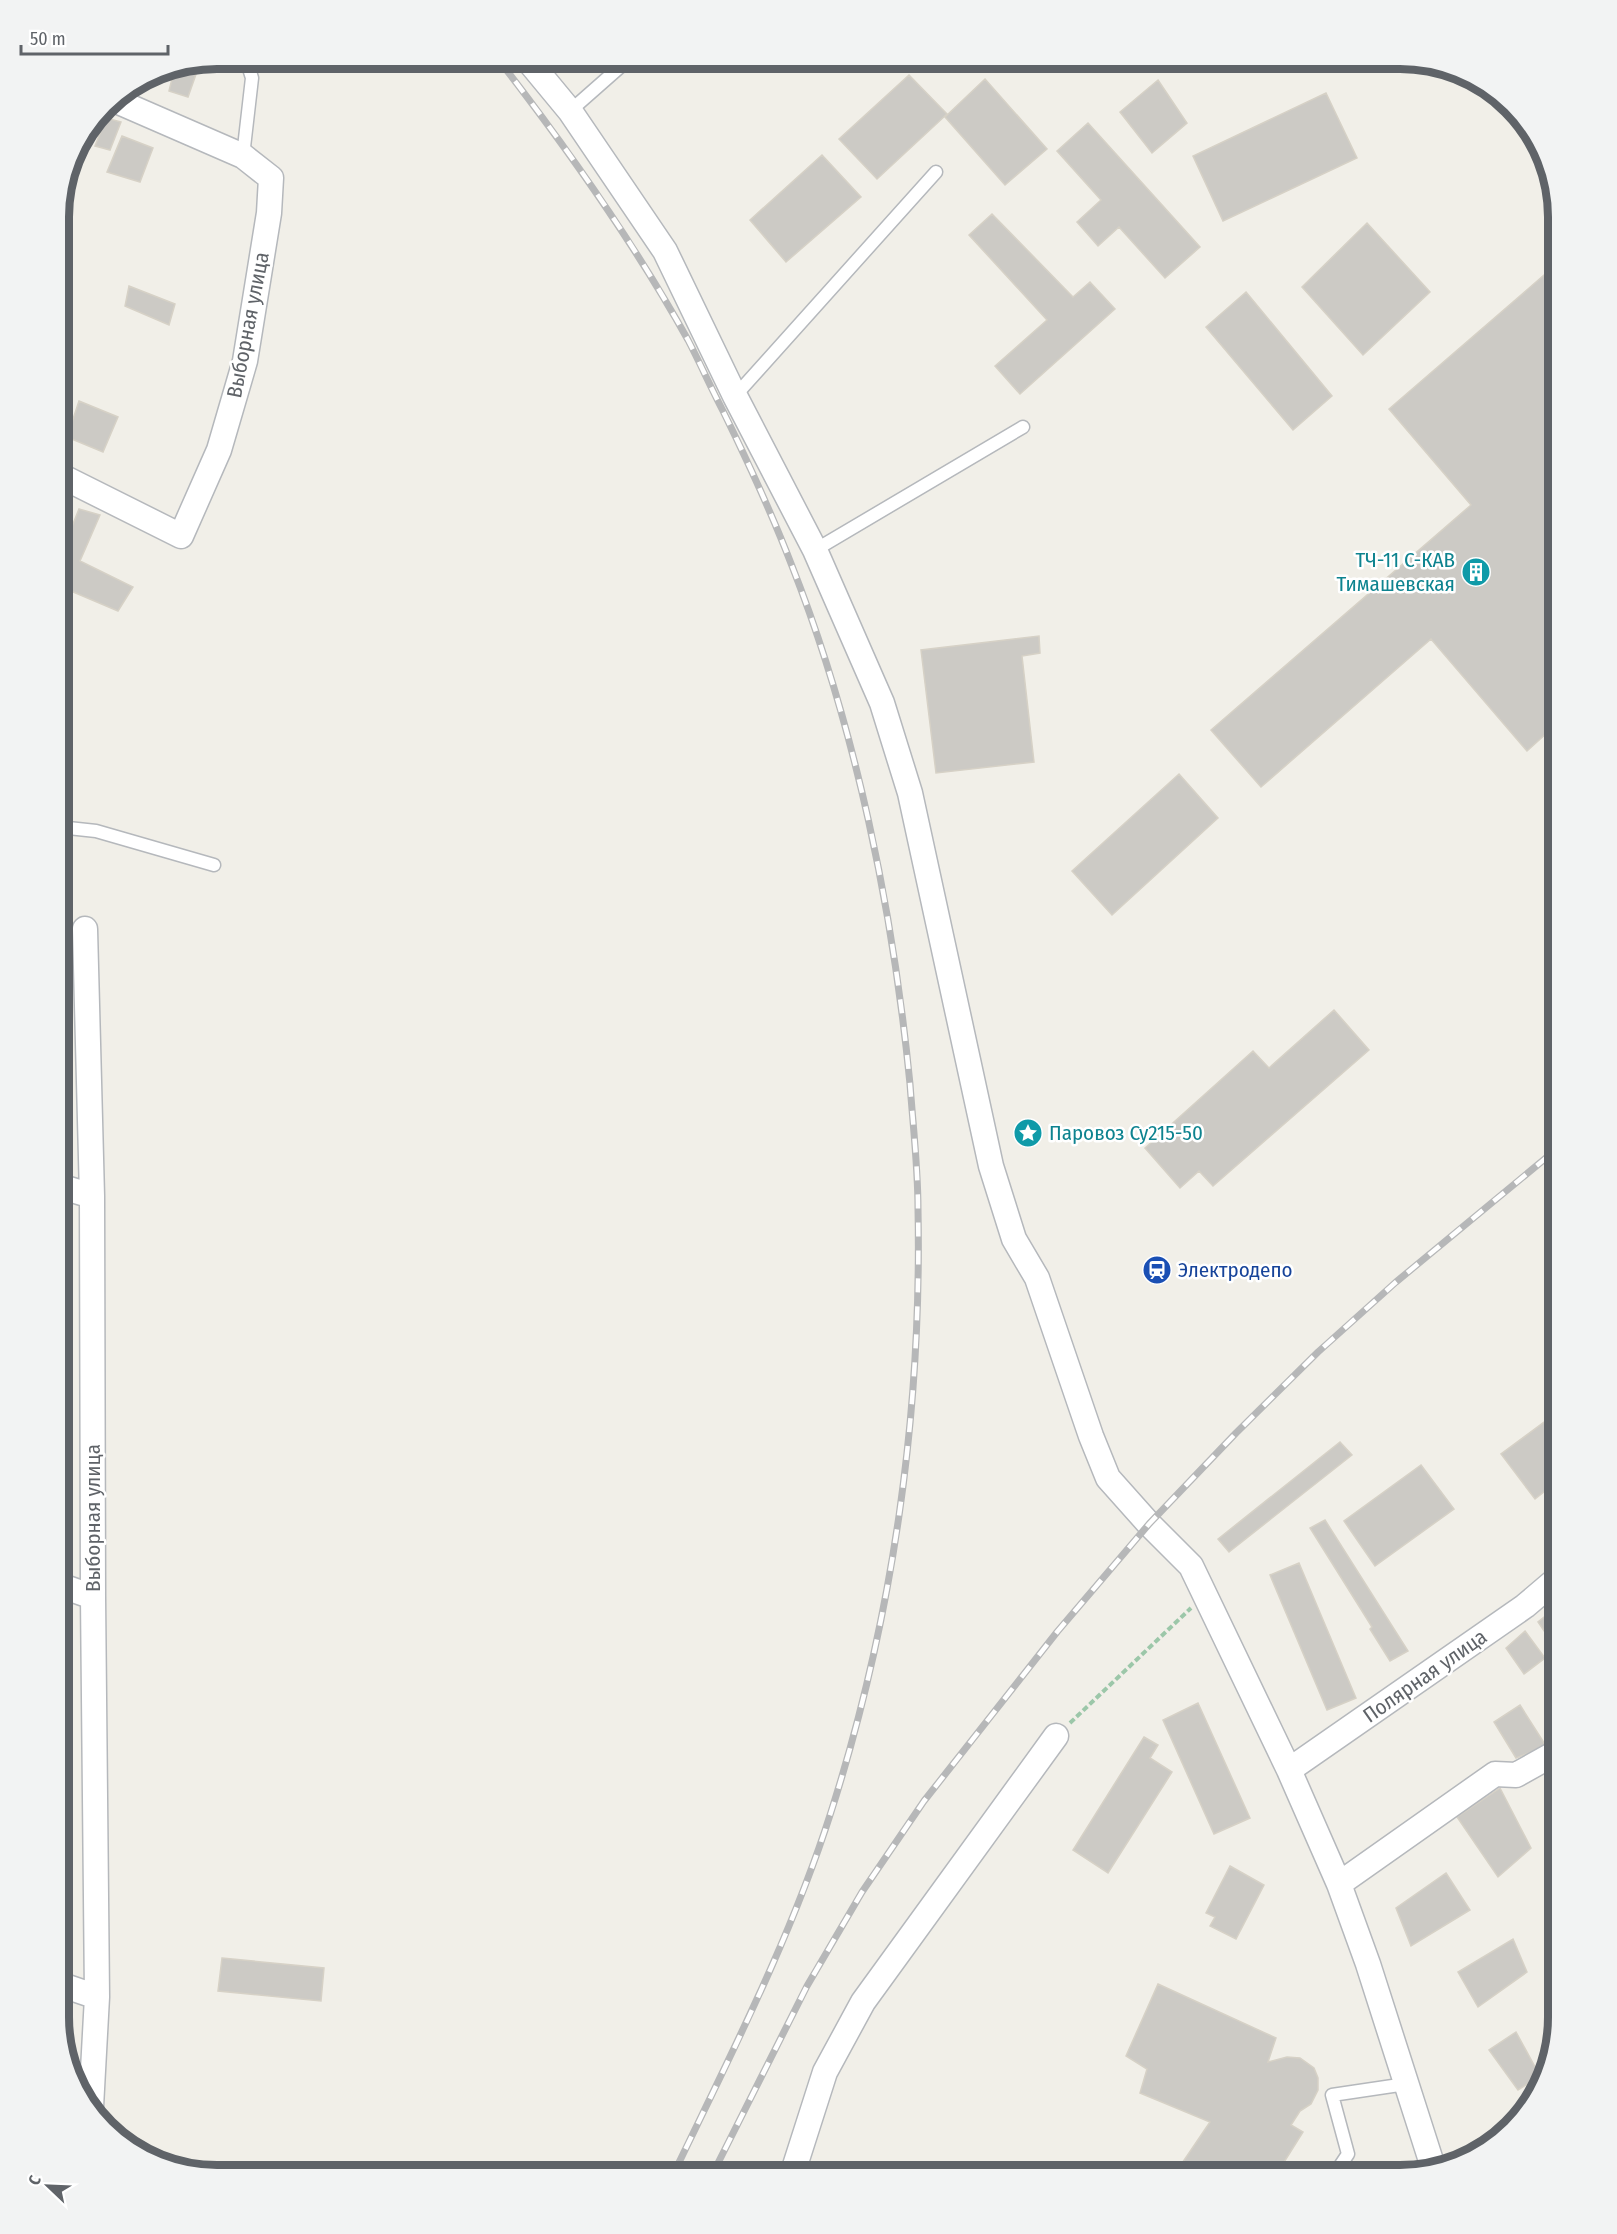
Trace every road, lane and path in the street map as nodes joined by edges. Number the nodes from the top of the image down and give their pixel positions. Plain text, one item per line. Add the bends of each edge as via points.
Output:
1 (249, 69) edge
2 (534, 69) edge
3 (618, 69) edge
4 (122, 103) edge
5 (570, 111) junction
6 (243, 156) junction
7 (936, 172) dead end
8 (735, 396) junction
9 (1023, 427) dead end
10 (69, 480) edge
11 (815, 550) junction
12 (69, 828) edge
13 (214, 865) dead end
14 (85, 929) dead end
15 (69, 1189) edge
16 (92, 1196) junction
17 (1548, 1587) edge
18 (69, 1589) edge
19 (1204, 1595) junction
20 (93, 1597) junction
21 (1056, 1736) joint
22 (1548, 1757) edge
23 (1289, 1770) junction
24 (1339, 1884) junction
25 (69, 1987) edge
26 (97, 1996) junction
27 (1406, 2084) junction
28 (92, 2095) edge
29 (1431, 2161) edge
30 (795, 2165) edge
31 (1341, 2165) edge

1 - 6 lane via 252,78
2 - 5 street
3 - 5 lane
4 - 6 street
5 - 8 street via 665,251
6 - 10 street, Выборная улица via 271,178 245,361 219,450 181,536
7 - 8 lane
8 - 11 street
9 - 11 lane
11 - 19 street via 882,703 910,793 991,1166 1014,1239 1037,1278 1108,1478 1191,1566
12 - 13 lane via 96,831
14 - 16 street, Выборная улица
15 - 16 street
16 - 20 street, Выборная улица
17 - 23 street, Полярная улица via 1526,1606
18 - 20 street
19 - 21 path
19 - 23 street
20 - 26 street, Выборная улица
21 - 30 street via 863,2002 825,2072
22 - 24 street via 1516,1775 1495,1774
23 - 24 street
24 - 27 street
25 - 26 street
26 - 28 street, Выборная улица
27 - 29 street
27 - 31 lane via 1332,2095 1348,2154

